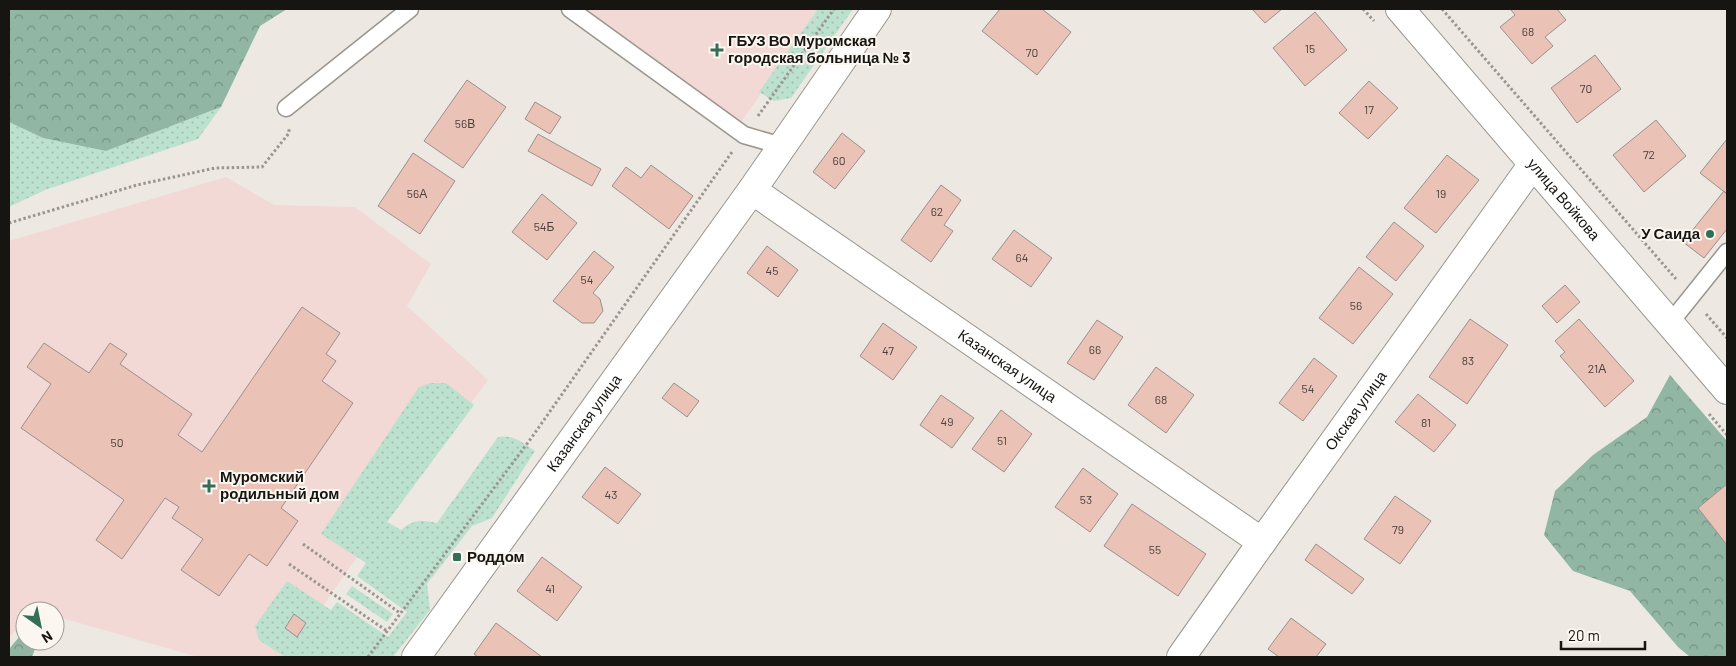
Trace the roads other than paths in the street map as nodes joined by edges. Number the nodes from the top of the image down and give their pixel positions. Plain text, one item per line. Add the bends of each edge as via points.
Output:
1 (410, 9) edge
2 (570, 9) edge
3 (876, 9) edge
4 (1400, 9) edge
5 (286, 108) road end
6 (782, 146) junction
7 (1533, 164) junction
8 (752, 190) junction
9 (1727, 252) edge
10 (1670, 323) junction
11 (1727, 390) edge
12 (1262, 542) junction
13 (416, 657) edge
14 (1181, 657) edge

1 - 5 lane
2 - 6 lane via 744,135
3 - 6 street, Казанская улица
4 - 7 street, улица Войкова
6 - 8 street, Казанская улица
7 - 10 street, улица Войкова
7 - 12 street, Окская улица
8 - 12 street, Казанская улица
8 - 13 street, Казанская улица
9 - 10 lane
10 - 11 street, улица Войкова
12 - 14 street, Окская улица

